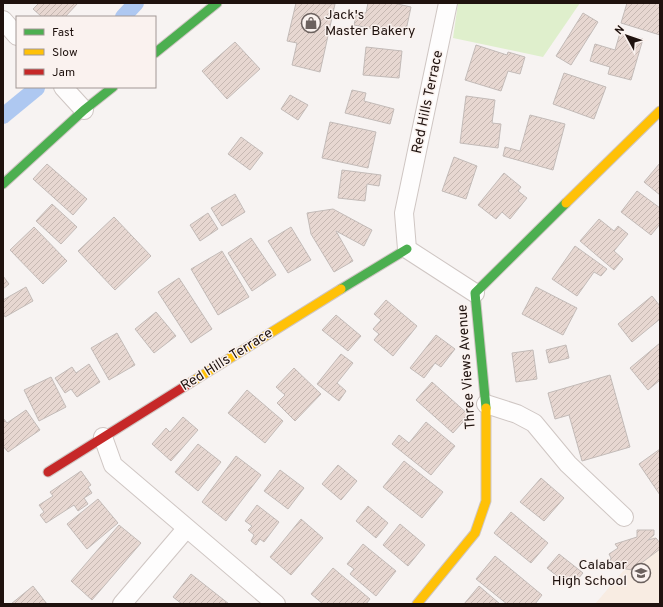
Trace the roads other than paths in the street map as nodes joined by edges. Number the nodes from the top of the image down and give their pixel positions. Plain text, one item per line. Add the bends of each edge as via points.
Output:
1 (217, 3) edge
2 (448, 3) edge
3 (3, 20) edge
4 (16, 35) edge
5 (156, 52) edge
6 (64, 88) edge
7 (112, 88) edge
8 (84, 110) junction
9 (660, 111) edge
10 (3, 184) edge
11 (407, 249) junction
12 (475, 293) junction
13 (486, 404) junction
14 (103, 437) junction
15 (48, 472) dead end
16 (624, 517) dead end
17 (186, 529) junction
18 (122, 604) edge
19 (276, 604) edge
20 (417, 604) edge

1 - 5 street
2 - 11 street, Red Hills Terrace via 404,213
3 - 4 street
6 - 8 street
7 - 8 street
8 - 10 street
9 - 12 street, Three Views Avenue
11 - 12 street
11 - 14 street, Red Hills Terrace
12 - 13 street, Three Views Avenue
13 - 16 street via 517,414 534,423 568,464
13 - 20 street, Three Views Avenue via 486,501 475,533
14 - 15 street, Red Hills Terrace
14 - 17 street via 113,465
17 - 18 street
17 - 19 street

